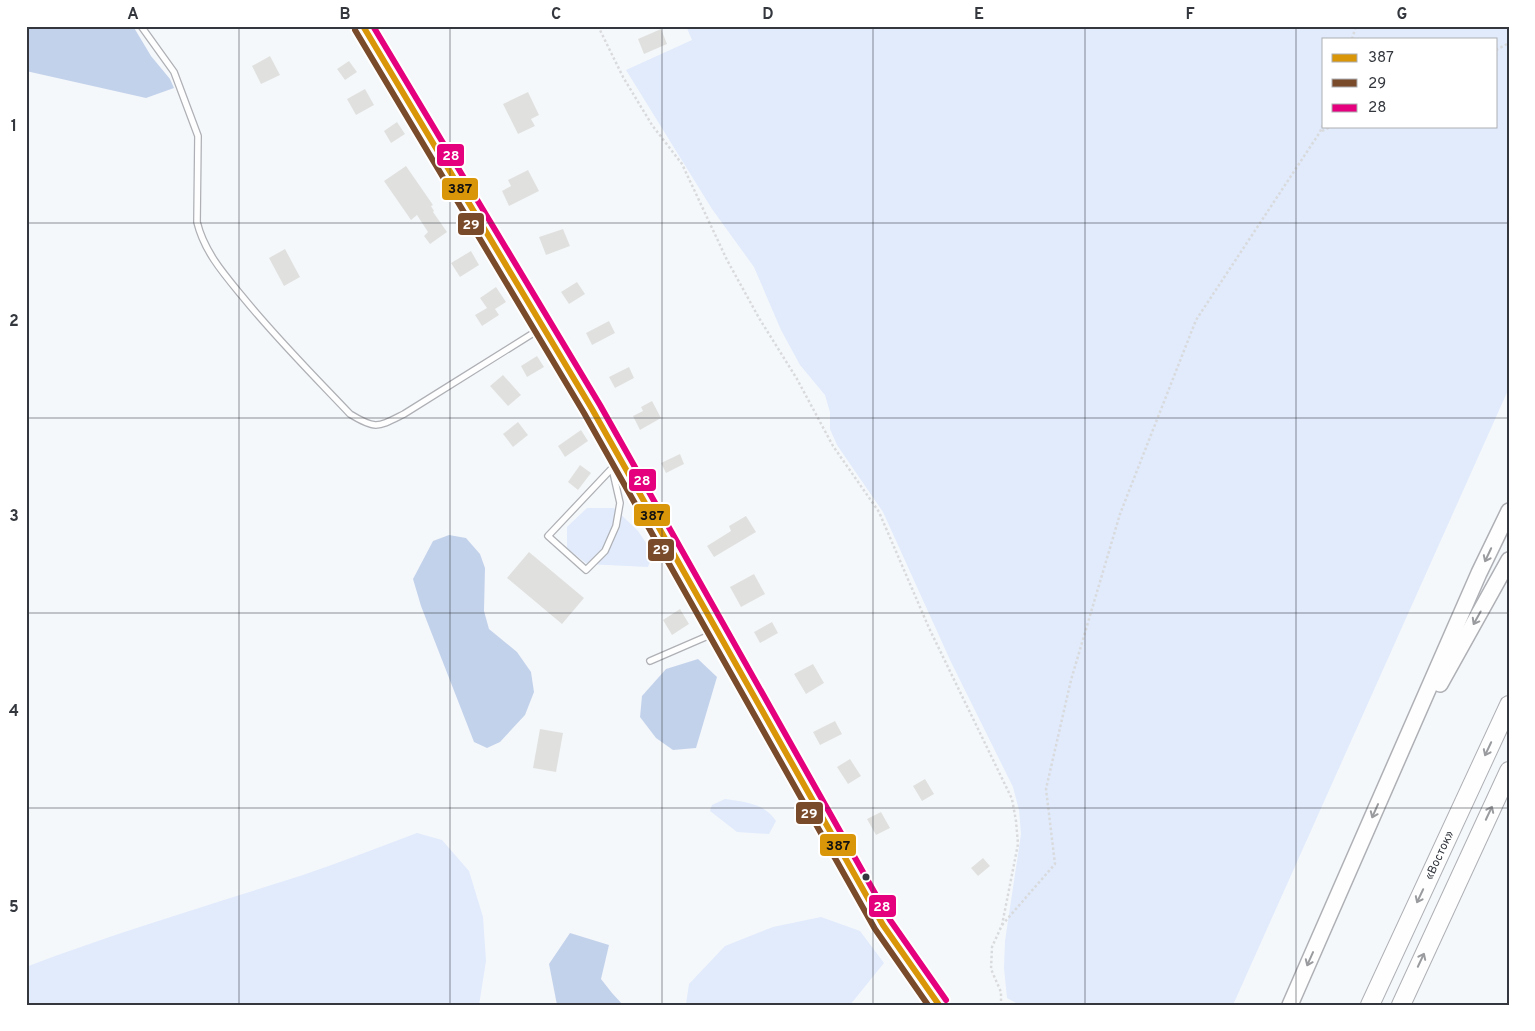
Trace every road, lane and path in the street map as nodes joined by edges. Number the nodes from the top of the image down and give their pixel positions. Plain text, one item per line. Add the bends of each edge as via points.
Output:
1 (141, 26) edge
2 (363, 26) edge
3 (598, 26) edge
4 (1356, 26) edge
5 (1352, 38) edge
6 (1322, 127) edge
7 (1328, 128) edge
8 (1320, 132) junction
9 (543, 327) junction
10 (617, 464) junction
11 (1509, 511) edge
12 (1509, 560) edge
13 (718, 632) junction
14 (650, 661) dead end
15 (1509, 705) edge
16 (1395, 766) junction
17 (1509, 771) edge
18 (1002, 926) junction
19 (939, 1005) edge
20 (1001, 1005) edge
21 (1290, 1005) edge
22 (1370, 1005) edge
23 (1401, 1005) edge

1 - 9 lane via 174,72 198,136 196,222 200,235 217,265 270,331 350,414 366,424 380,426
2 - 9 main road
3 - 18 path via 618,68 652,125 682,164 727,260 797,378 820,424 879,512 930,628 998,767 1012,799 1018,844
4 - 5 path
6 - 8 path
7 - 8 path
8 - 18 path via 1196,320 1120,514 1071,680 1046,789 1055,864
9 - 10 main road
10 - 10 lane via 548,536 586,570 605,551 616,526 620,503
10 - 13 main road
11 -> 16 main road
12 -> 16 main road
13 - 14 lane
13 - 19 main road via 874,909
15 -> 22 highway, «Восток»
16 -> 21 main road
23 -> 17 highway
18 - 20 path via 992,947 991,970 1000,992

